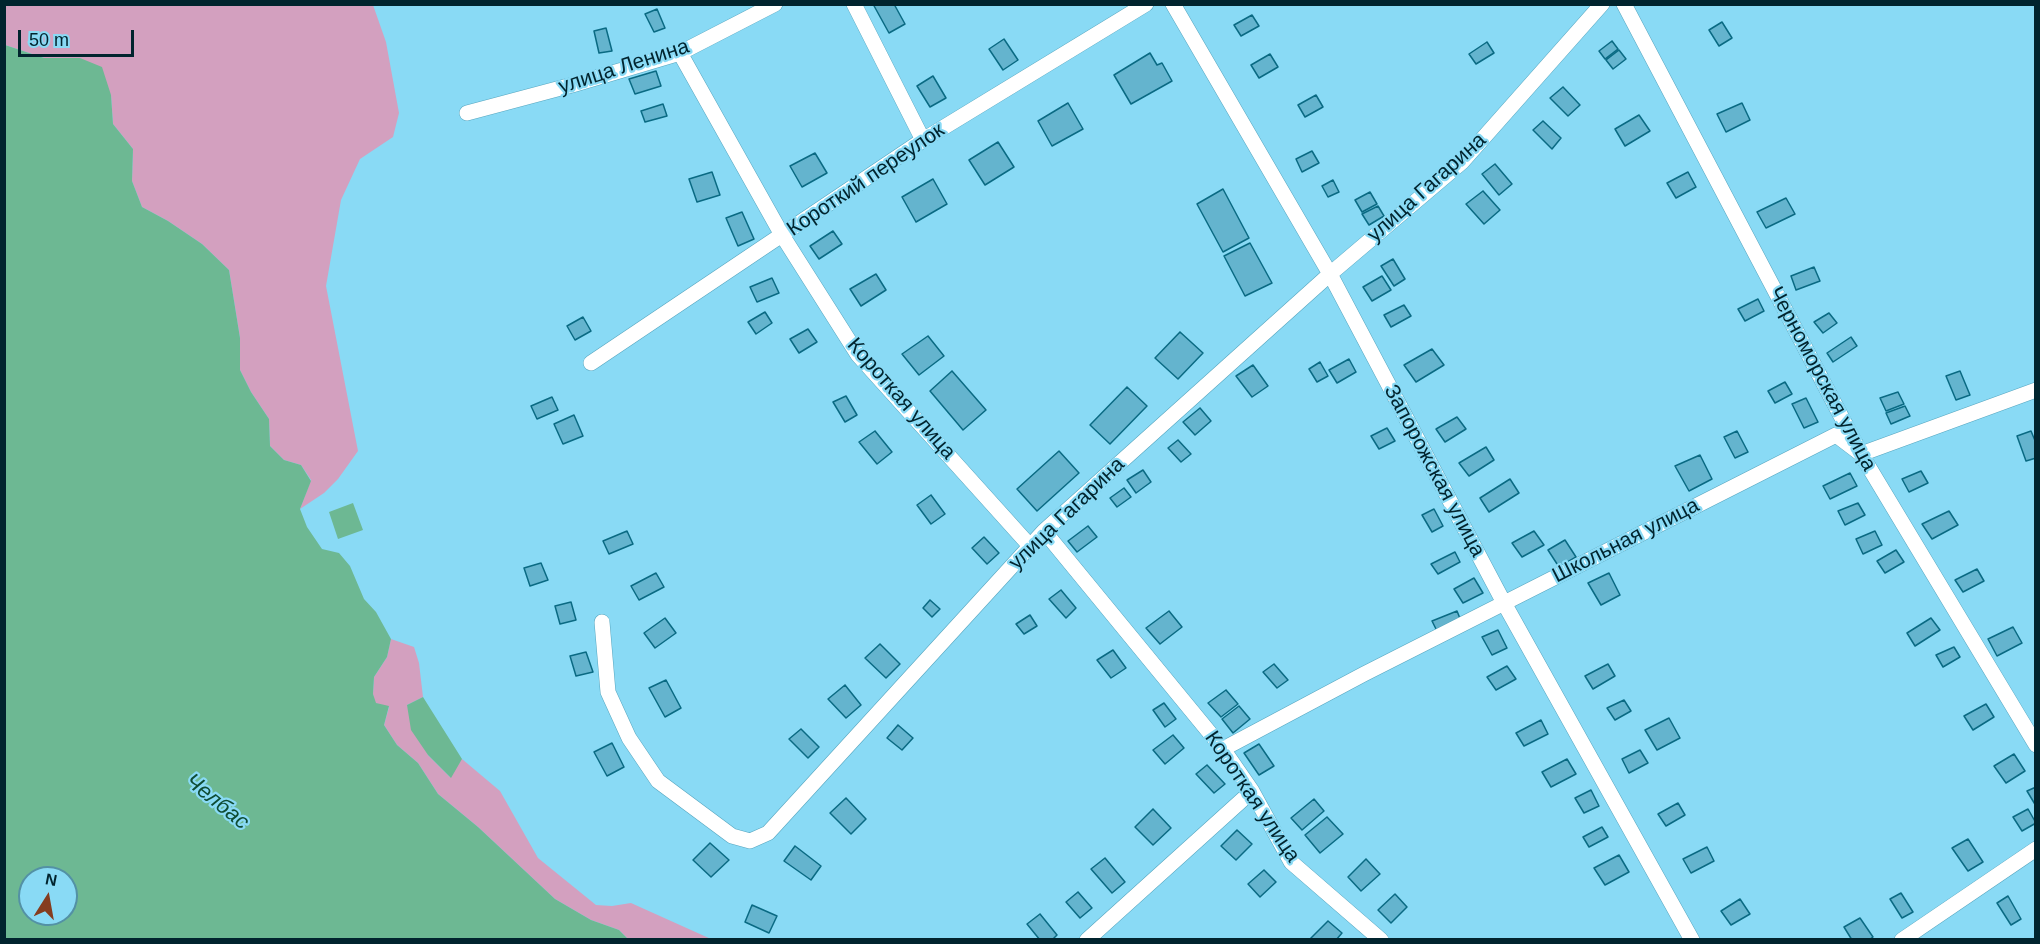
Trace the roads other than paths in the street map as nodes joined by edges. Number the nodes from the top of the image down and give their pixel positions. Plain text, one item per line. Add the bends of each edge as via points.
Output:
1 (775, 4) edge
2 (854, 4) edge
3 (1146, 4) edge
4 (1173, 4) edge
5 (1602, 4) edge
6 (1624, 4) edge
7 (680, 53) junction
8 (467, 113) dead end
9 (922, 140) junction
10 (782, 235) junction
11 (1330, 274) junction
12 (591, 363) dead end
13 (2036, 390) edge
14 (1861, 454) junction
15 (1044, 531) junction
16 (1030, 546) junction
17 (1504, 603) junction
18 (602, 622) dead end
19 (2036, 745) edge
20 (1223, 749) junction
21 (1252, 791) junction
22 (2036, 849) edge
23 (1086, 939) edge
24 (1381, 939) edge
25 (1692, 939) edge
26 (1902, 939) edge

1 - 7 street, улица Ленина
2 - 9 street
3 - 9 street, Короткий переулок
4 - 11 street, Запорожская улица
5 - 11 street, улица Гагарина via 1462,162
6 - 14 street, Черноморская улица
7 - 8 street, улица Ленина
7 - 10 street, Короткая улица
9 - 10 street, Короткий переулок
10 - 12 street, Короткий переулок
10 - 16 street, Короткая улица via 858,355
11 - 15 street, улица Гагарина
11 - 17 street, Запорожская улица
13 - 14 street
14 - 17 street, Школьная улица via 1836,435
14 - 19 street, Черноморская улица
15 - 16 street, улица Гагарина
15 - 20 street, Короткая улица
16 - 18 street, улица Гагарина via 768,832 750,842 732,836 658,781 629,738 608,692
17 - 20 street, Школьная улица
17 - 25 street, Запорожская улица
20 - 21 street, Короткая улица
21 - 23 street
21 - 24 street, Короткая улица via 1291,862
22 - 26 street

